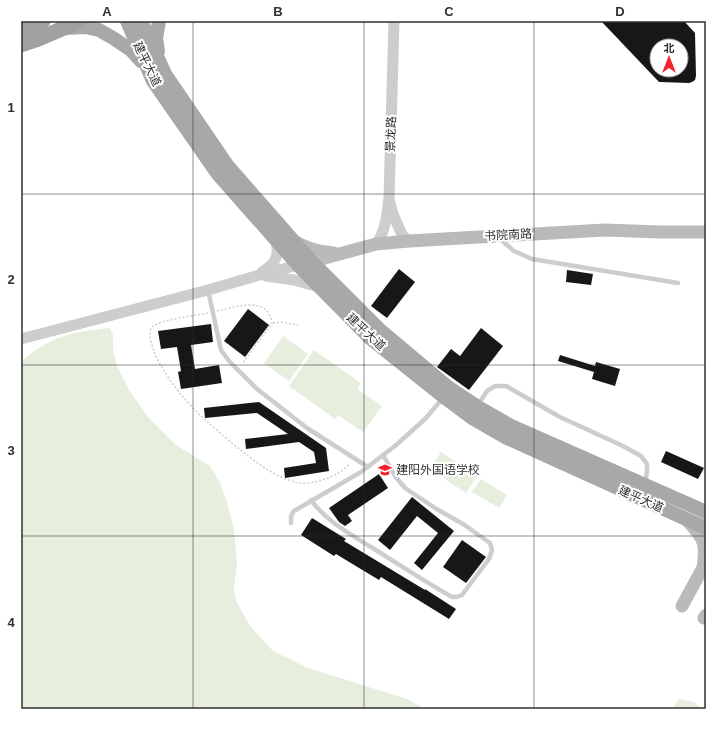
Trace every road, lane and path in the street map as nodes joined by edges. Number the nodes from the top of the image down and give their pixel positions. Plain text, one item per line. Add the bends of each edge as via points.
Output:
1 (43, 21) edge
2 (80, 21) edge
3 (127, 21) edge
4 (141, 21) edge
5 (159, 21) edge
6 (394, 21) edge
7 (65, 28) junction
8 (21, 30) edge
9 (21, 45) edge
10 (154, 66) junction
11 (389, 198) junction
12 (706, 225) edge
13 (605, 230) junction
14 (706, 232) edge
15 (496, 236) junction
16 (276, 240) junction
17 (294, 241) junction
18 (409, 241) junction
19 (376, 244) junction
20 (343, 253) junction
21 (312, 262) junction
22 (298, 266) junction
23 (256, 276) junction
24 (678, 283) dead end
25 (334, 284) junction
26 (319, 287) junction
27 (208, 290) junction
28 (212, 312) junction
29 (272, 323) junction
30 (298, 325) dead end
31 (21, 339) edge
32 (238, 370) junction
33 (444, 397) junction
34 (478, 407) junction
35 (383, 455) junction
36 (354, 458) junction
37 (368, 467) junction
38 (643, 484) junction
39 (311, 500) junction
40 (699, 506) edge
41 (706, 512) edge
42 (686, 519) junction
43 (291, 523) dead end
44 (706, 528) edge
45 (704, 565) edge
46 (682, 606) dead end

1 - 8 highway
2 - 7 highway
3 - 10 main road, 建平大道
4 - 10 main road, 建平大道
5 - 10 main road
6 - 11 street, 景龙路
7 - 9 highway
7 - 10 main road via 85,27 99,30
10 - 16 main road, 建平大道 via 153,81 217,173
10 - 17 main road, 建平大道 via 165,74 227,165
11 - 18 street via 402,235
11 - 19 street, 景龙路 via 384,228
12 - 13 main road
13 - 14 main road, 书院南路
13 - 15 main road, 书院南路
15 - 18 main road, 书院南路
15 - 24 lane via 514,251 532,259
16 - 22 main road, 建平大道
16 - 23 street via 278,249 275,262
17 - 20 main road via 314,250
17 - 21 main road, 建平大道
18 - 19 main road, 书院南路
19 - 20 main road, 书院南路
20 - 21 main road, 书院南路
20 - 25 main road via 328,265 327,272
21 - 22 main road, 书院南路
21 - 25 main road, 建平大道
22 - 23 street
22 - 26 main road, 建平大道
23 - 26 street via 294,280
23 - 27 street
25 - 34 main road, 建平大道 via 379,329 448,387
26 - 33 main road, 建平大道 via 370,338
27 - 28 lane
27 - 31 street
28 - 29 path via 257,305 269,314
28 - 32 lane via 221,350
28 - 36 path via 163,322 153,326 150,336 159,363 196,412 251,458 280,477 296,483 303,484 328,478 347,467
29 - 30 path
29 - 32 path
32 - 36 lane via 257,389 306,428
33 - 35 lane via 425,419
33 - 42 main road, 建平大道 via 505,438
34 - 38 main road, 建平大道 via 511,426
34 - 38 lane via 488,391 495,386 506,386 560,417 641,456 647,464
35 - 37 lane
35 - 39 lane via 395,476 406,488 490,543 492,550 489,560 462,595 452,597 392,561 320,512
36 - 37 lane
37 - 39 lane
38 - 40 main road, 建平大道
39 - 43 lane via 294,511
40 - 41 main road, 建平大道
42 - 44 main road, 建平大道
42 - 45 main road via 703,542
45 - 46 main road

